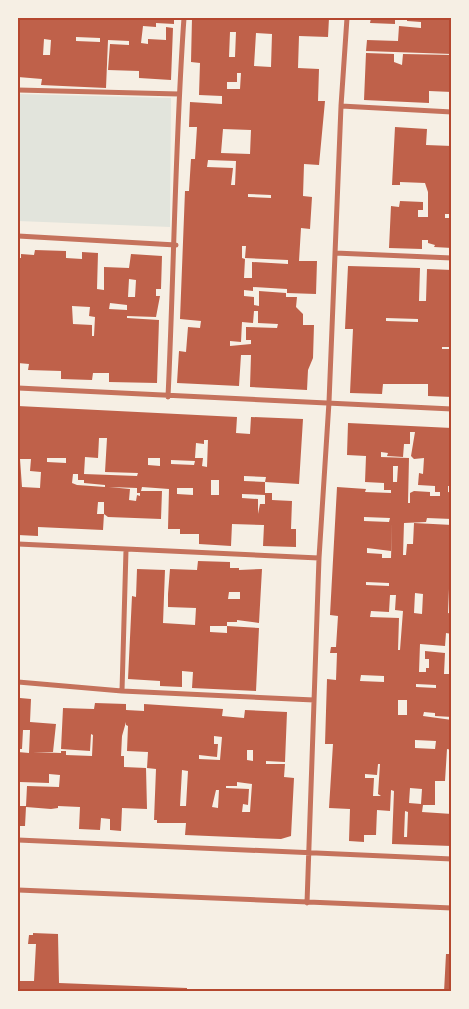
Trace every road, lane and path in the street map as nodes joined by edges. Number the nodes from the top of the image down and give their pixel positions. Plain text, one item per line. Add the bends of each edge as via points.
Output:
1 (184, 18) edge
2 (347, 18) edge
3 (18, 90) edge
4 (179, 94) junction
5 (341, 106) junction
6 (452, 112) edge
7 (18, 236) edge
8 (176, 245) junction
9 (335, 253) junction
10 (452, 258) edge
11 (18, 388) edge
12 (168, 397) junction
13 (329, 402) junction
14 (452, 409) edge
15 (18, 544) edge
16 (126, 550) junction
17 (319, 558) junction
18 (18, 682) edge
19 (122, 690) junction
20 (314, 700) junction
21 (18, 840) edge
22 (308, 851) junction
23 (452, 859) edge
24 (18, 890) edge
25 (307, 903) junction
26 (452, 908) edge

1 - 4 street
2 - 5 street
3 - 4 street
4 - 8 street
5 - 6 street
5 - 9 street
7 - 8 street
8 - 12 street
9 - 10 street
9 - 13 street
11 - 12 street
12 - 13 street
13 - 14 street
13 - 17 street
15 - 16 street
16 - 17 street
16 - 19 street
17 - 20 street
18 - 19 street
19 - 20 street
20 - 22 street
21 - 22 street
22 - 23 street
22 - 25 street
24 - 25 street
25 - 26 street

